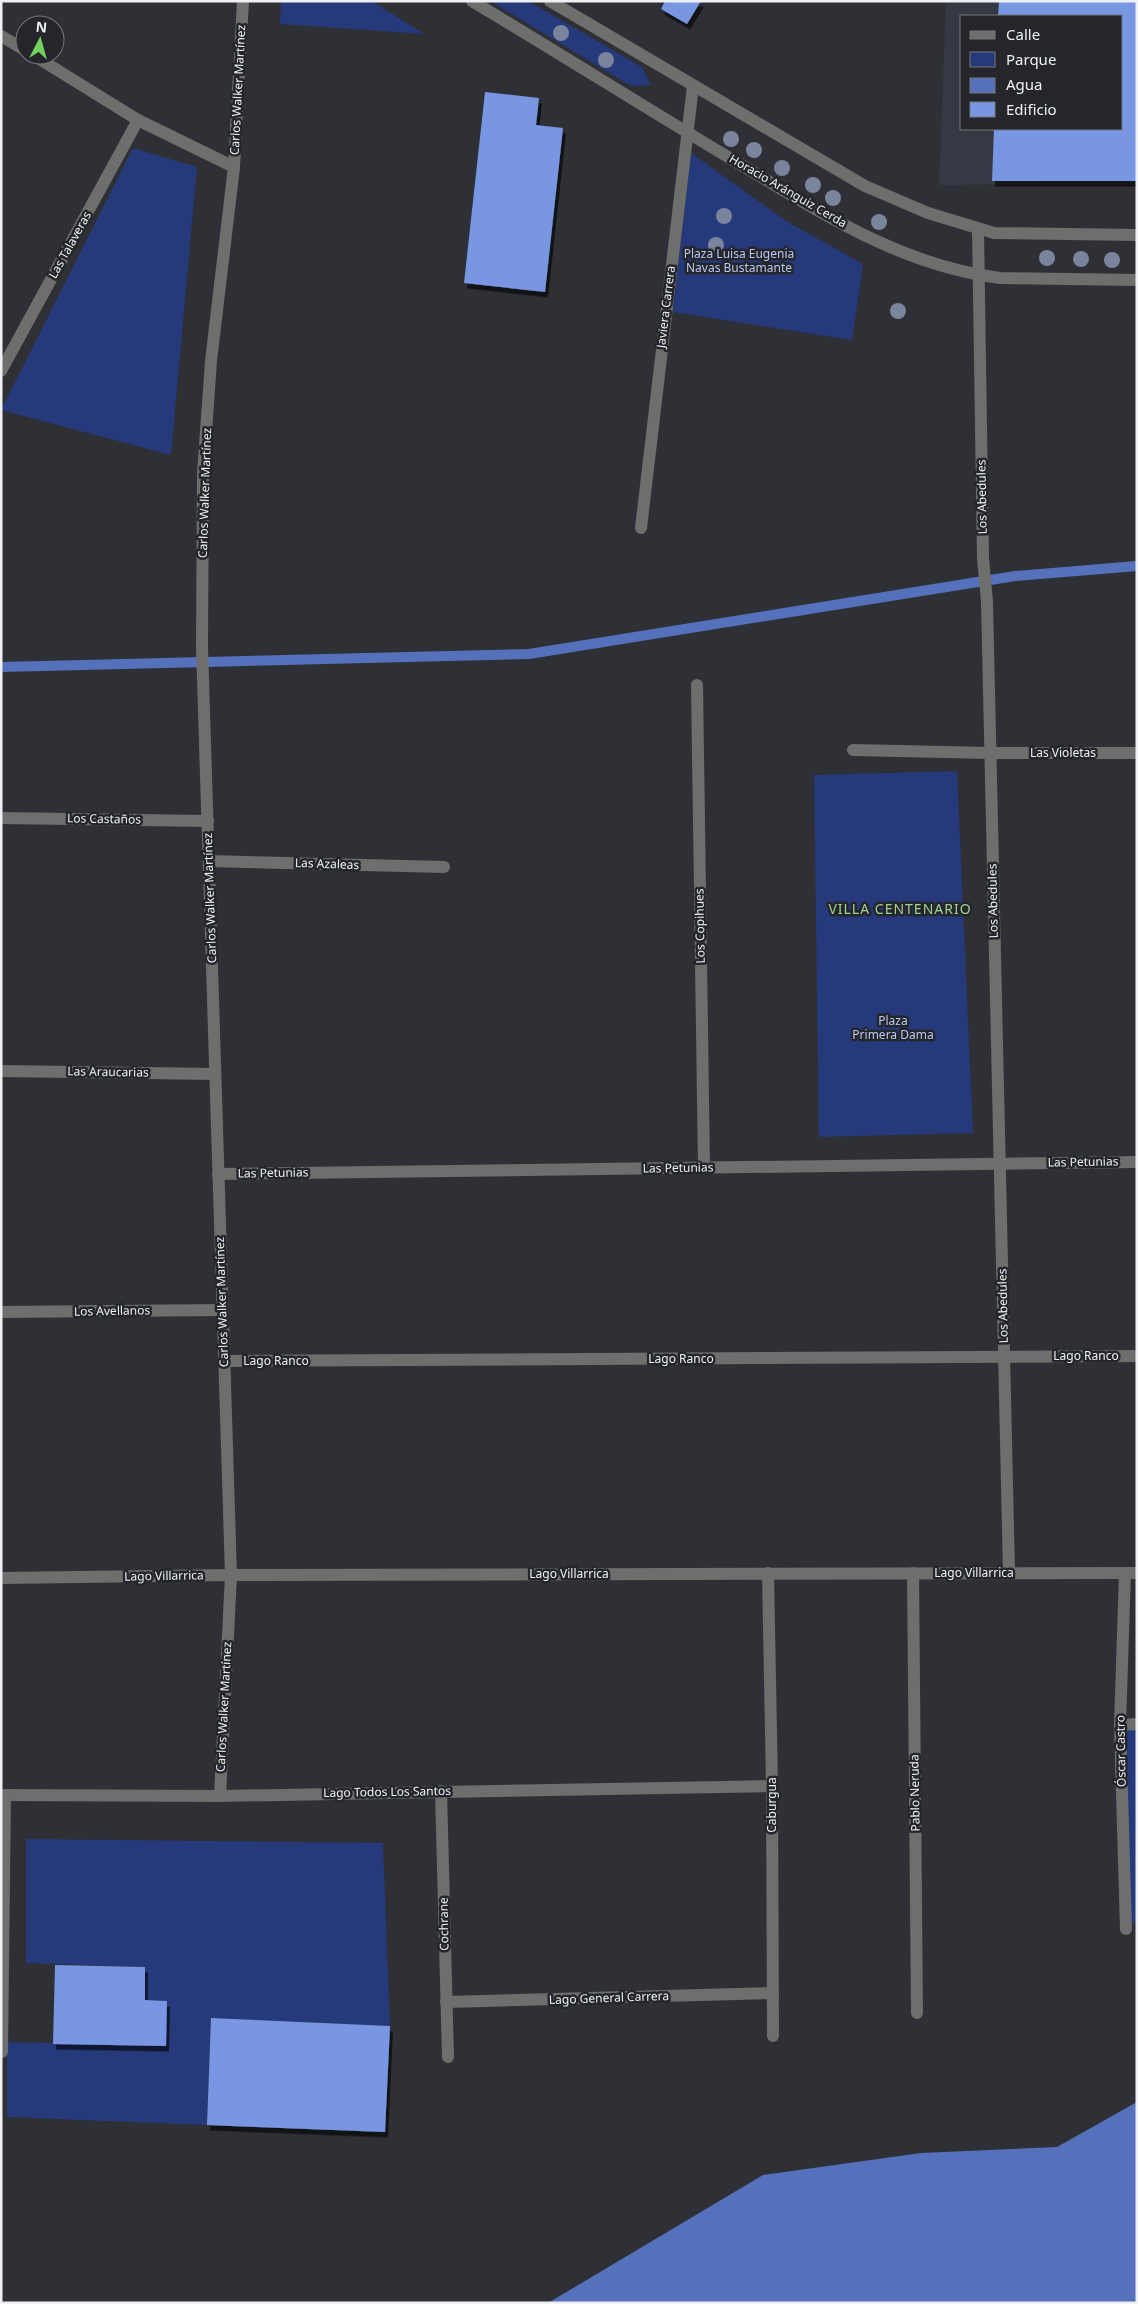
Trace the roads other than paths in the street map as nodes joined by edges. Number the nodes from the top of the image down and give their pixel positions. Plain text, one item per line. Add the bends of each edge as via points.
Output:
1 (243, 1) edge
2 (472, 1) edge
3 (550, 1) edge
4 (1, 36) edge
5 (15, 44) edge
6 (49, 65) edge
7 (693, 86) junction
8 (138, 120) junction
9 (688, 132) junction
10 (234, 167) junction
11 (978, 230) junction
12 (1137, 235) edge
13 (979, 275) junction
14 (1137, 280) edge
15 (1, 371) edge
16 (640, 528) dead end
17 (697, 684) dead end
18 (853, 750) dead end
19 (990, 753) junction
20 (1137, 753) edge
21 (1, 818) edge
22 (208, 821) junction
23 (209, 861) junction
24 (444, 867) dead end
25 (1, 1071) edge
26 (215, 1074) junction
27 (1137, 1162) edge
28 (1000, 1163) junction
29 (704, 1167) junction
30 (218, 1174) junction
31 (222, 1310) junction
32 (1, 1312) edge
33 (1137, 1356) edge
34 (1004, 1357) junction
35 (224, 1361) junction
36 (913, 1573) junction
37 (1009, 1573) junction
38 (1131, 1573) edge
39 (768, 1574) junction
40 (230, 1575) junction
41 (1, 1578) edge
42 (1120, 1724) junction
43 (1137, 1724) edge
44 (772, 1786) junction
45 (441, 1791) junction
46 (3, 1795) edge
47 (220, 1796) junction
48 (1126, 1929) dead end
49 (773, 1993) junction
50 (446, 2002) junction
51 (917, 2013) dead end
52 (773, 2036) dead end
53 (2, 2052) edge
54 (448, 2057) dead end

1 - 10 street, Carlos Walker Martínez
2 - 9 street, Horacio Aránguiz Cerda
3 - 7 street
4 - 5 street
6 - 8 street
7 - 9 street, Javiera Carrera
7 - 11 street via 864,186
8 - 10 street
8 - 15 street, Las Talaveras
9 - 13 street, Horacio Aránguiz Cerda via 821,212 885,246 933,265
9 - 16 street, Javiera Carrera
10 - 22 street, Carlos Walker Martínez via 211,361 204,465 202,647
11 - 12 street
11 - 13 street, Los Abedules
13 - 14 street, Horacio Aránguiz Cerda
13 - 19 street, Los Abedules via 983,558
17 - 29 street, Los Copihues
18 - 19 street, Las Violetas
19 - 20 street, Las Violetas
19 - 28 street, Los Abedules
21 - 22 street, Los Castaños
22 - 23 street, Carlos Walker Martínez
23 - 24 street, Las Azaleas
23 - 26 street, Carlos Walker Martínez
25 - 26 street, Las Araucarias
26 - 30 street, Carlos Walker Martínez
27 - 28 street, Las Petunias
28 - 29 street, Las Petunias
28 - 34 street, Los Abedules
29 - 30 street, Las Petunias
30 - 31 street, Carlos Walker Martínez
31 - 32 street, Los Avellanos
31 - 35 street, Carlos Walker Martínez
33 - 34 street, Lago Ranco
34 - 35 street, Lago Ranco
34 - 37 street, Los Abedules
35 - 40 street, Carlos Walker Martínez
36 - 37 street, Lago Villarrica
36 - 39 street, Lago Villarrica
36 - 51 street, Pablo Neruda
37 - 38 street, Lago Villarrica
38 - 42 street, Óscar Castro
39 - 40 street, Lago Villarrica
39 - 44 street, Caburgua
40 - 41 street, Lago Villarrica
40 - 47 street, Carlos Walker Martínez
42 - 43 street
42 - 48 street, Óscar Castro
44 - 45 street, Lago Todos Los Santos
44 - 49 street, Caburgua
45 - 47 street, Lago Todos Los Santos
45 - 50 street, Cochrane
46 - 47 street, Lago Todos Los Santos
46 - 53 street
49 - 50 street, Lago General Carrera
49 - 52 street, Caburgua
50 - 54 street, Cochrane

